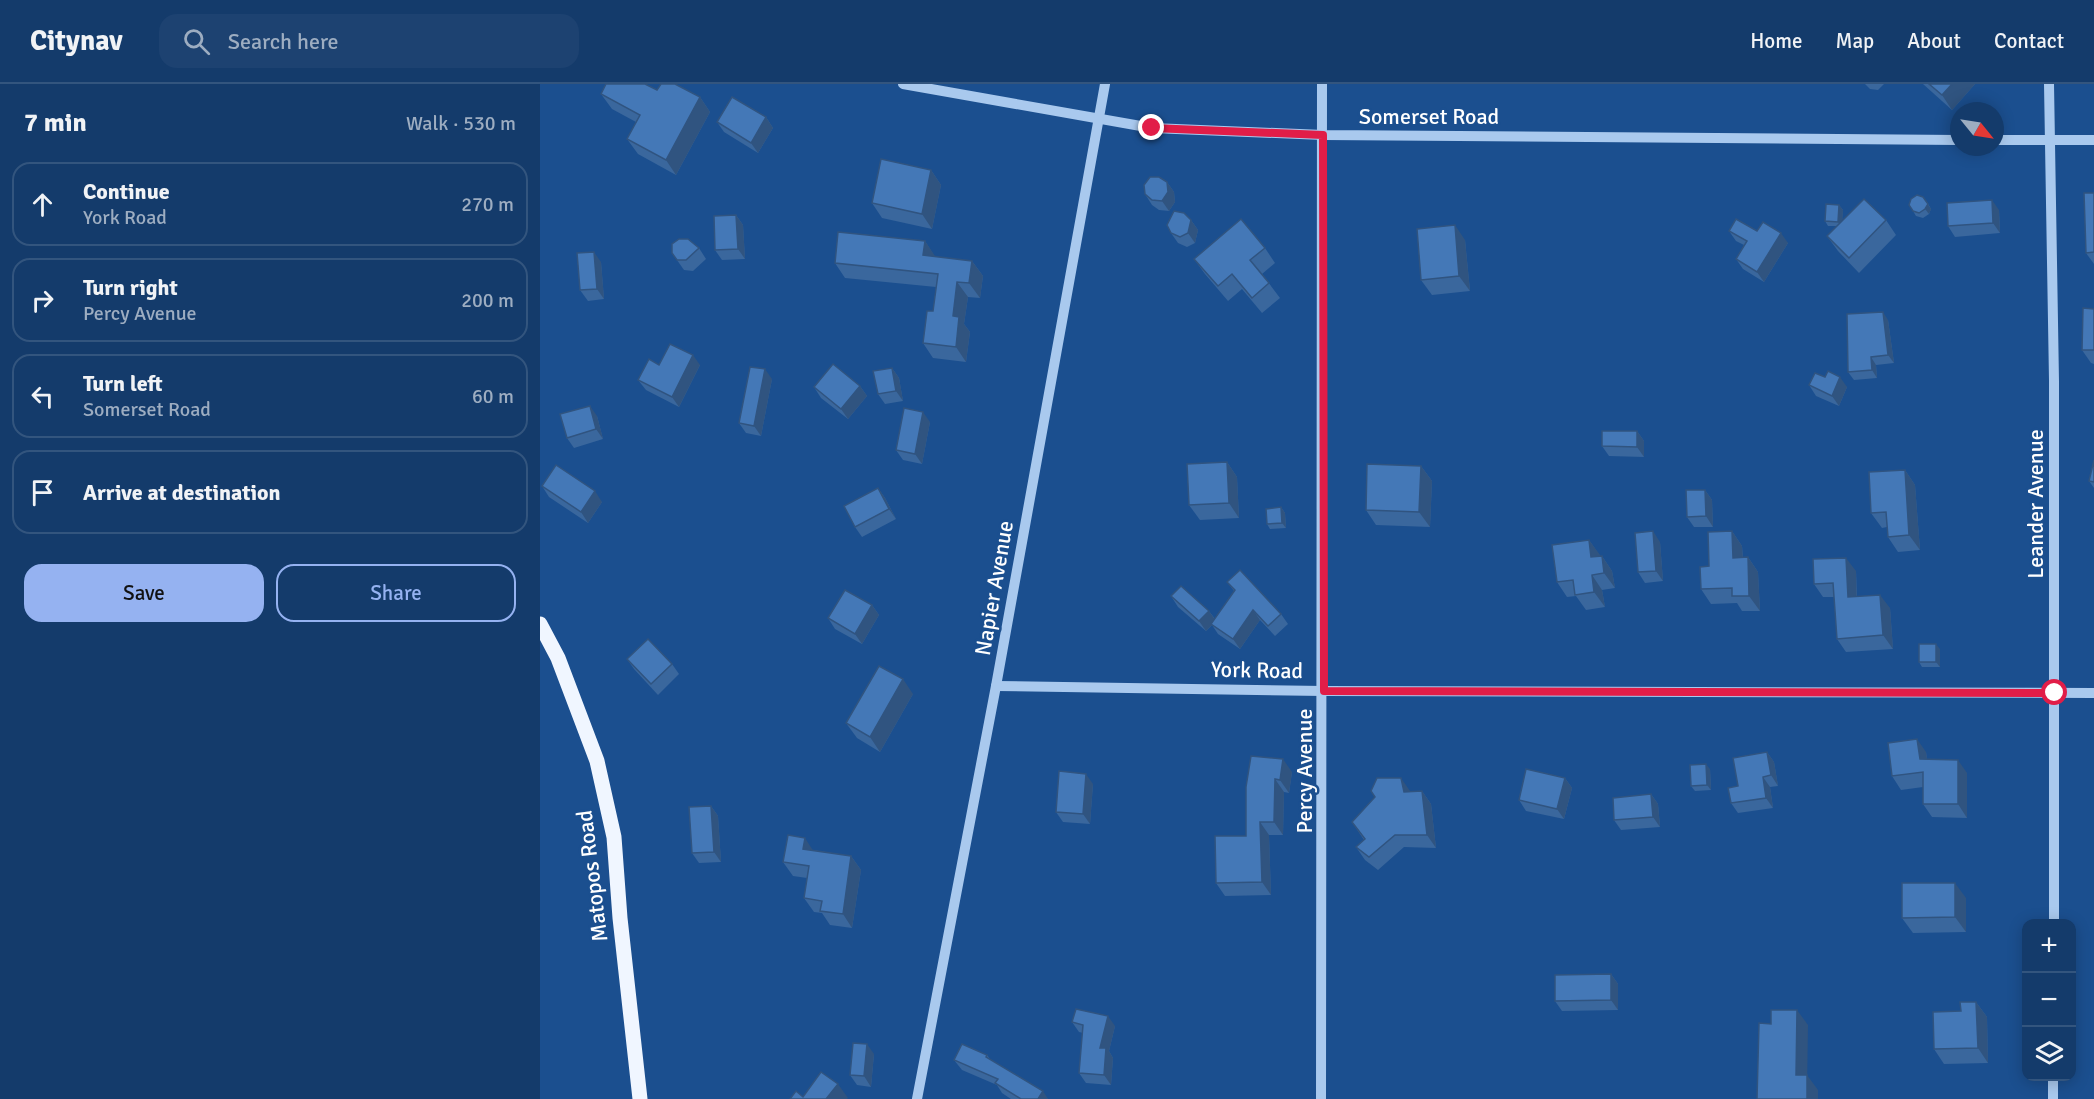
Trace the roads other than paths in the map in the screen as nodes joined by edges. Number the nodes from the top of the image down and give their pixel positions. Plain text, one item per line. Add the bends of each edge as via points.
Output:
1 (903, 84) edge
2 (1105, 84) edge
3 (1322, 84) edge
4 (2049, 84) edge
5 (1099, 117) junction
6 (1323, 135) junction
7 (1950, 140) edge
8 (2004, 140) edge
9 (2094, 140) edge
10 (2049, 141) junction
11 (540, 624) edge
12 (996, 686) junction
13 (1324, 691) junction
14 (2055, 693) junction
15 (2094, 693) edge
16 (2054, 919) edge
17 (2053, 1081) edge
18 (640, 1099) edge
19 (917, 1099) edge
20 (1321, 1099) edge
21 (2053, 1099) edge

1 - 5 street, Somerset Road
2 - 5 street, Napier Avenue
3 - 6 street, Percy Avenue
4 - 10 street, Leander Avenue
5 - 6 street, Somerset Road via 1152,128
5 - 12 street, Napier Avenue
6 - 7 street, Somerset Road
6 - 13 street, Percy Avenue
8 - 10 street
9 - 10 street
10 - 14 street, Leander Avenue
11 - 18 main road, Matopos Road via 558,658 597,761 614,837
12 - 13 street, York Road
12 - 19 street, Napier Avenue
13 - 14 street, York Road
13 - 20 street, Percy Avenue
14 - 15 street, York Road
14 - 16 street, Leander Avenue
17 - 21 street

